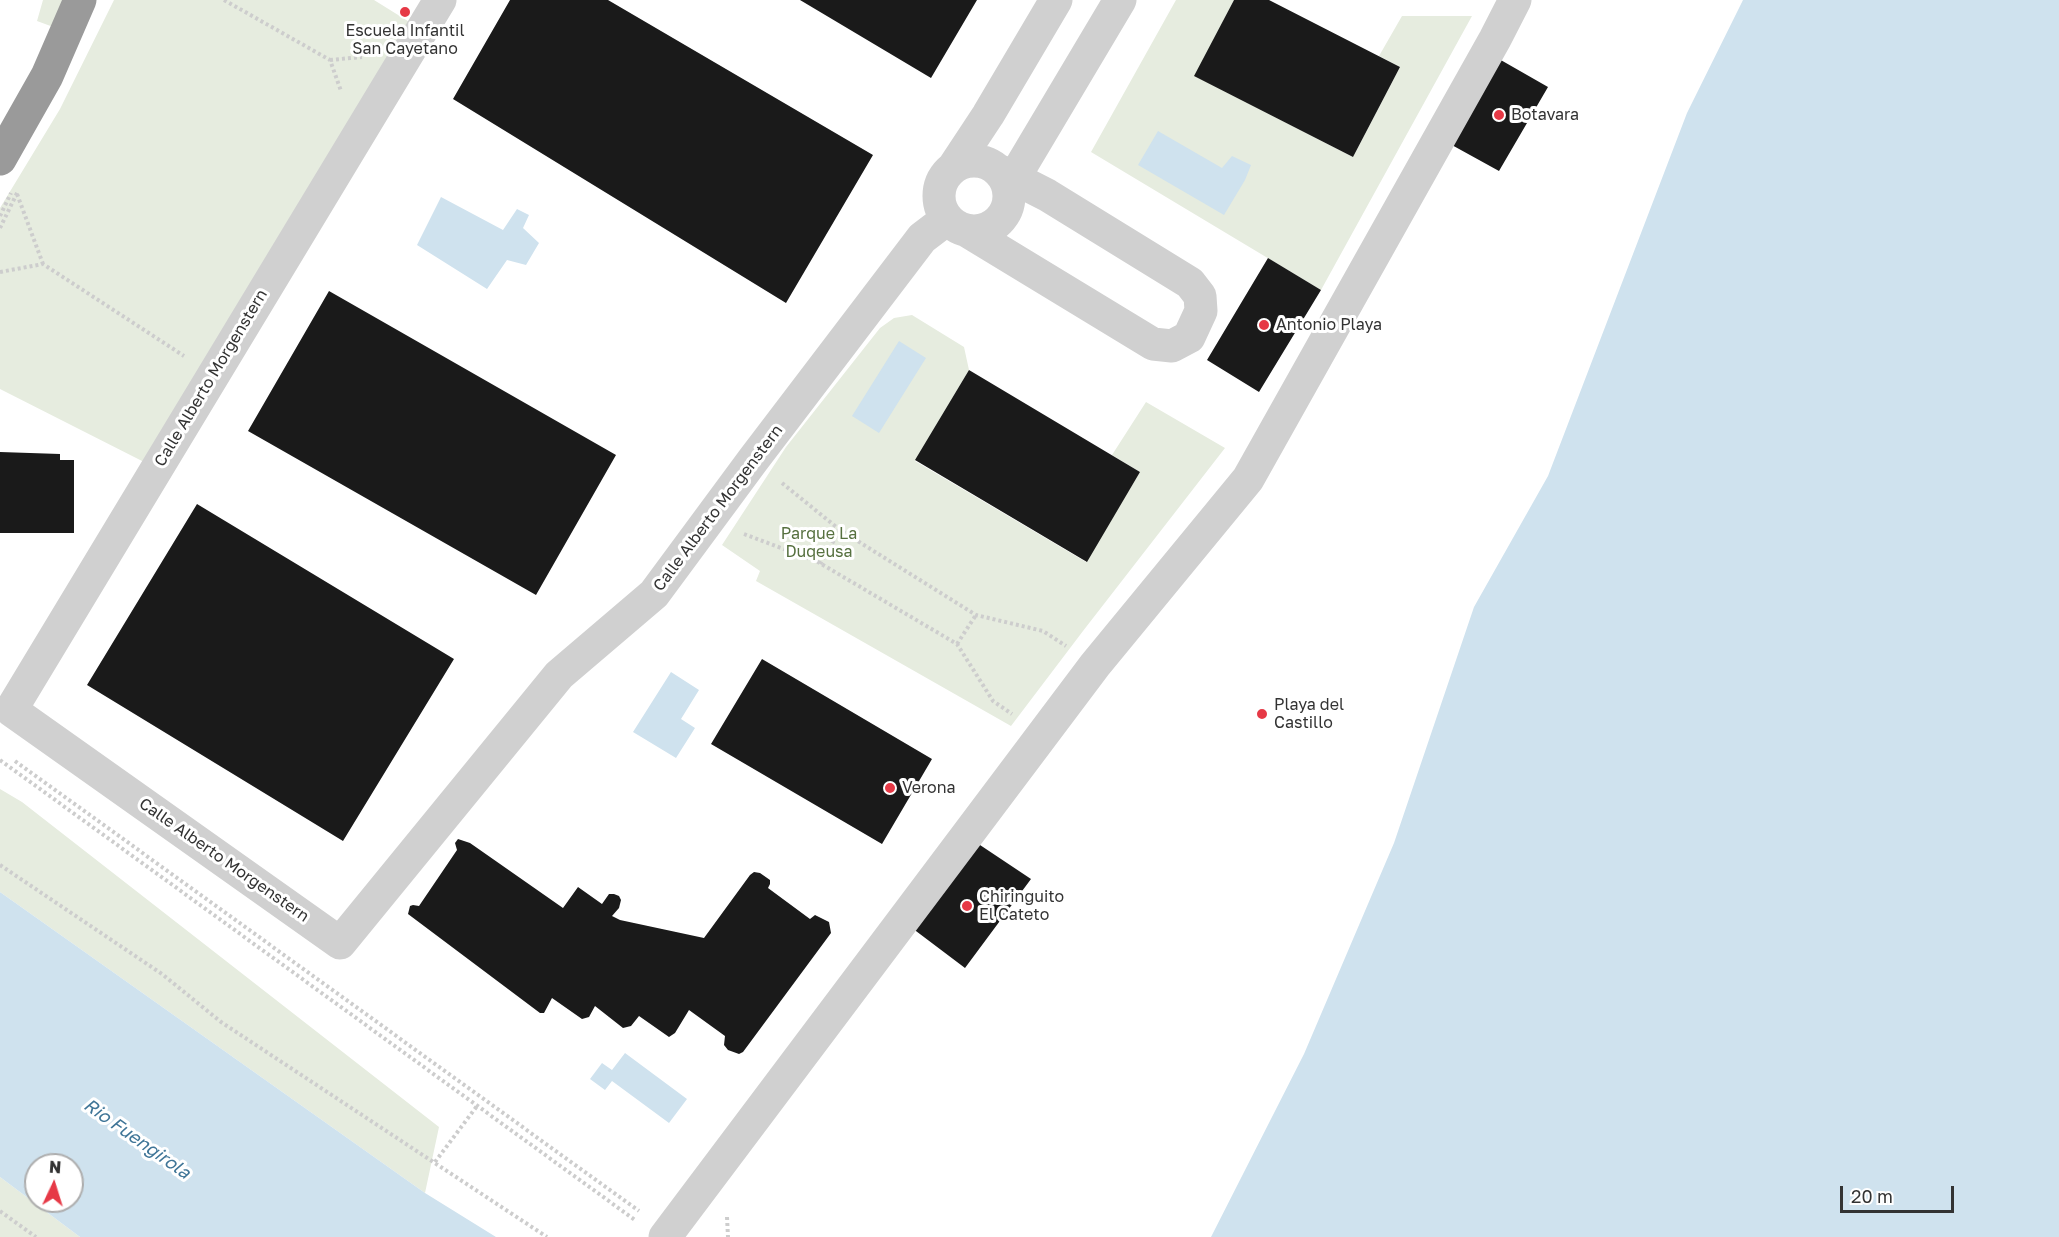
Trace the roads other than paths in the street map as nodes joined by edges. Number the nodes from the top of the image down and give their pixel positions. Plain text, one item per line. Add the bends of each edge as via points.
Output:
1 (80, 0) edge
2 (440, 0) edge
3 (1056, 0) edge
4 (1120, 0) edge
5 (1515, 0) edge
6 (0, 159) edge
7 (955, 165) junction
8 (1007, 175) junction
9 (957, 225) junction
10 (663, 1231) edge

1 - 6 highway via 46,76
2 - 9 street, Calle Alberto Morgenstern via 11,710 340,942 559,675 654,594 922,238
3 - 7 street
4 - 8 street
5 - 10 street via 1248,479 1095,665
7 - 8 street via 979,160
7 - 9 street via 946,173 938,196 940,208
8 - 9 street, Calle Alberto Morgenstern via 1009,202 998,222 978,231
8 - 9 street via 1047,195 1190,283 1200,296 1201,311 1189,337 1173,346 1153,344

